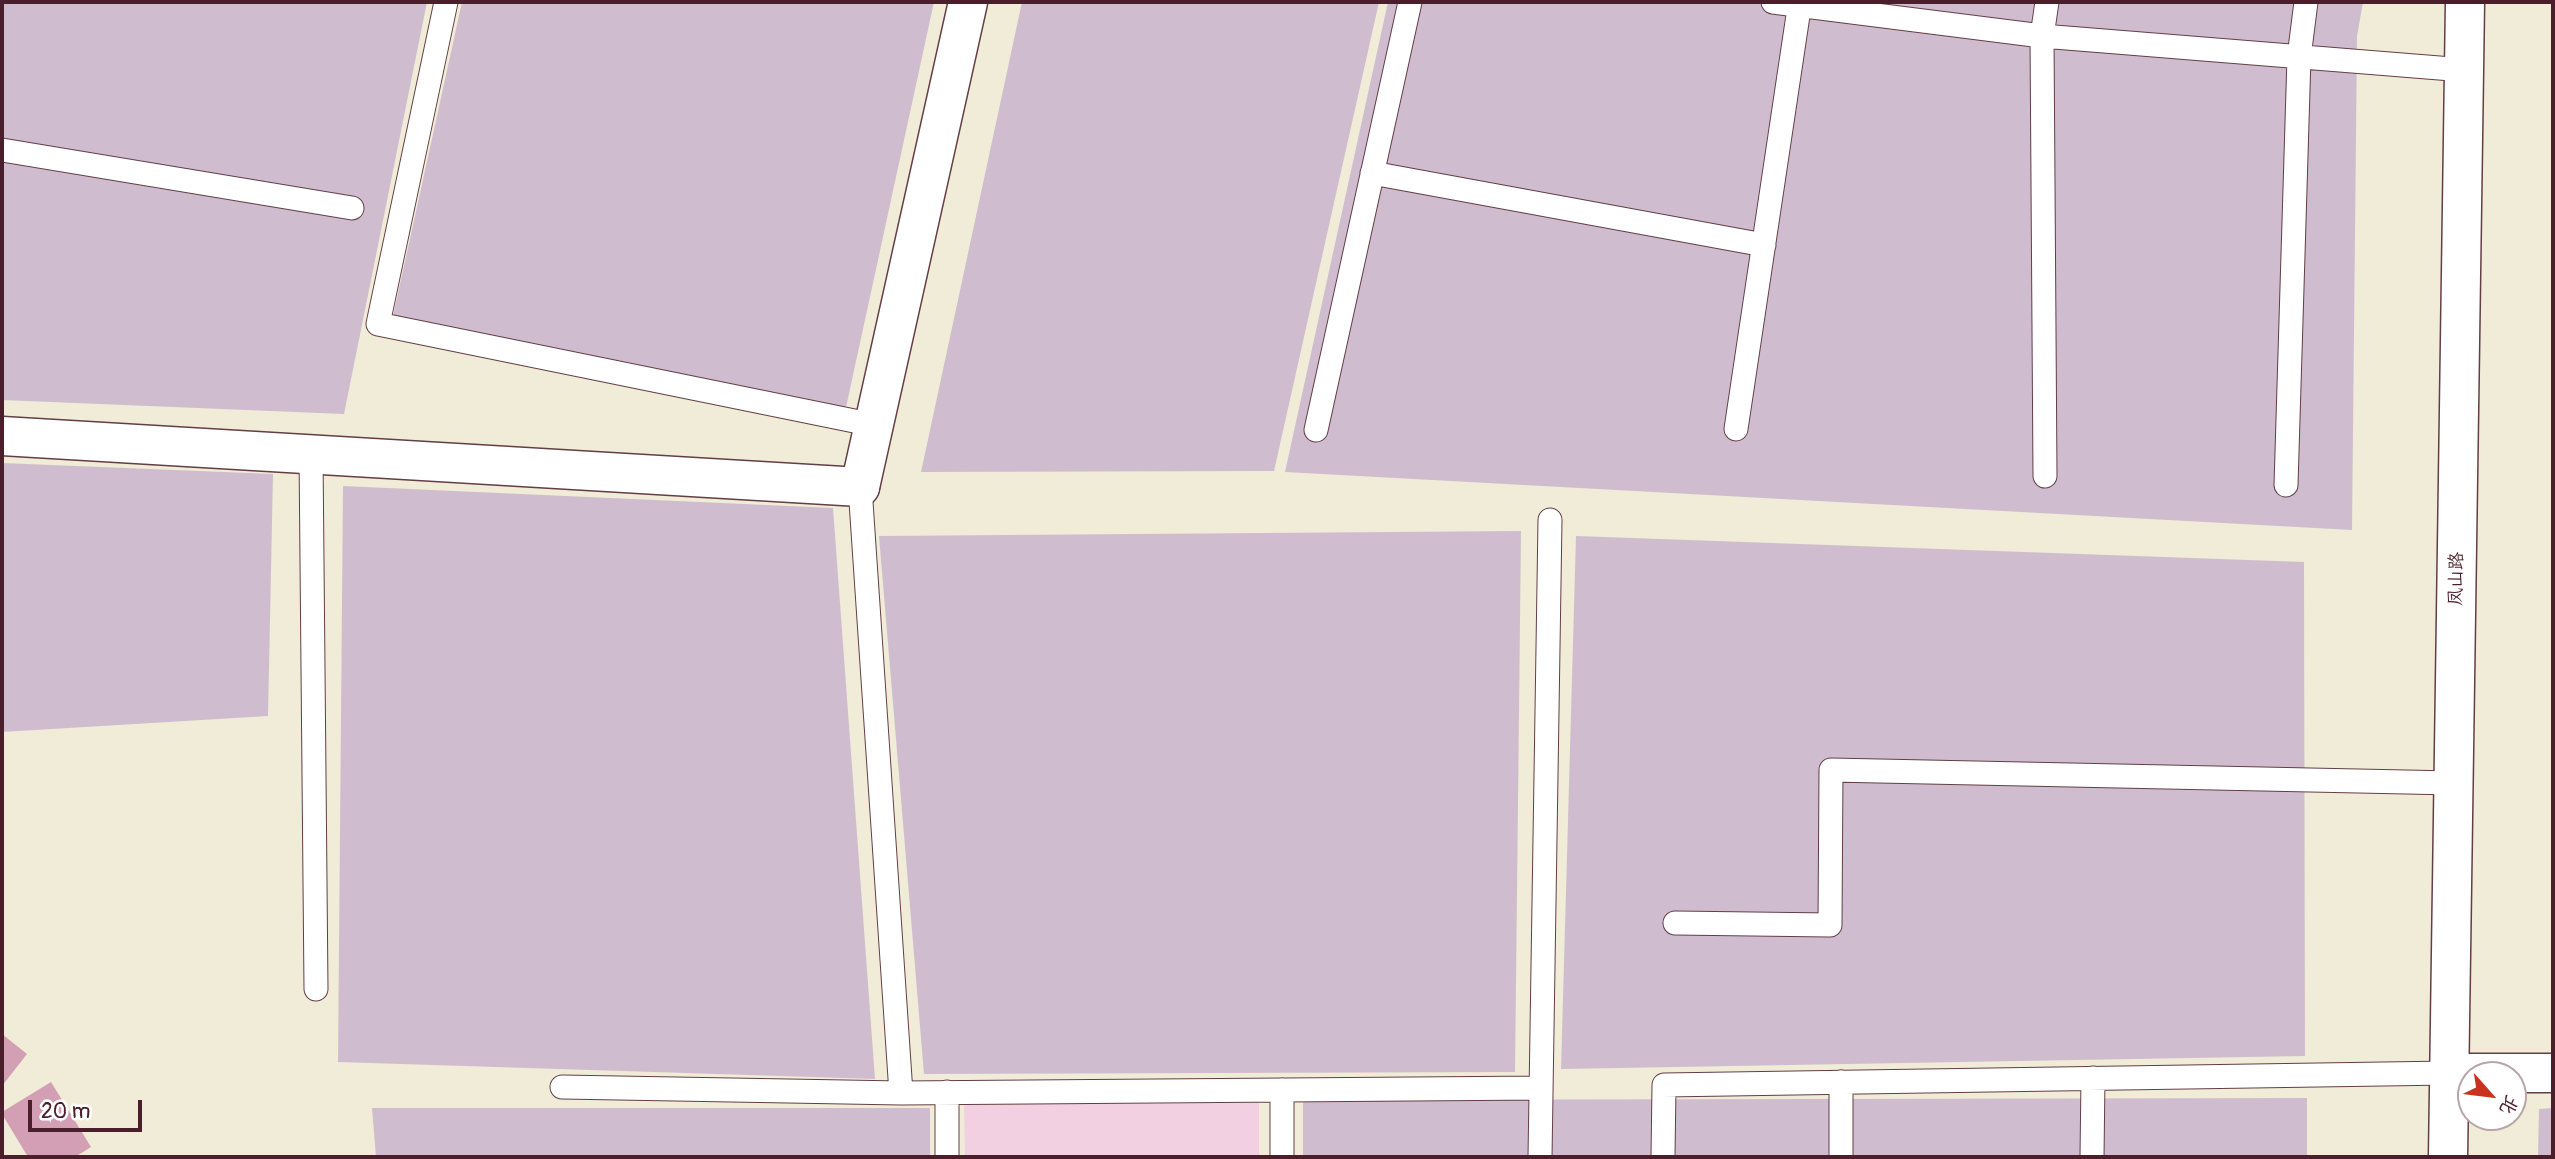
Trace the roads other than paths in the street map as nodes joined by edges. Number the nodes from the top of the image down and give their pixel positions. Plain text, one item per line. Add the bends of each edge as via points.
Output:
1 (446, 2) edge
2 (968, 2) edge
3 (1410, 2) edge
4 (1773, 2) edge
5 (2047, 2) edge
6 (2306, 2) edge
7 (2465, 2) edge
8 (1799, 4) edge
9 (2042, 36) junction
10 (2299, 57) junction
11 (2464, 70) junction
12 (2, 150) edge
13 (1372, 173) junction
14 (352, 208) dead end
15 (1763, 245) junction
16 (874, 425) junction
17 (1736, 429) dead end
18 (1316, 430) dead end
19 (2, 436) edge
20 (311, 454) junction
21 (2045, 476) dead end
22 (2286, 485) dead end
23 (860, 487) junction
24 (1550, 520) dead end
25 (2454, 783) junction
26 (1675, 923) dead end
27 (316, 989) dead end
28 (2449, 1073) junction
29 (2553, 1073) edge
30 (2092, 1078) junction
31 (1841, 1082) junction
32 (562, 1087) dead end
33 (1540, 1088) junction
34 (1282, 1090) junction
35 (947, 1092) junction
36 (901, 1093) junction
37 (947, 1157) edge
38 (1282, 1157) edge
39 (1540, 1157) edge
40 (1663, 1157) edge
41 (1841, 1157) edge
42 (2092, 1157) edge
43 (2448, 1157) edge

1 - 16 lane via 378,324
2 - 16 street
3 - 13 lane
4 - 8 lane
5 - 9 lane
6 - 10 lane
7 - 11 street, 凤山路
8 - 9 lane
8 - 15 lane
9 - 10 lane
9 - 21 lane
10 - 11 lane
10 - 22 lane
11 - 25 street, 凤山路
12 - 14 lane
13 - 15 lane
13 - 18 lane
15 - 17 lane
16 - 23 street
19 - 20 street
20 - 23 street
20 - 27 lane
23 - 36 lane
24 - 33 lane
25 - 26 lane via 1831,770 1830,925
25 - 28 street, 凤山路
28 - 29 street
28 - 30 lane
28 - 43 street, 凤山路
30 - 31 lane
30 - 42 lane
31 - 40 lane via 1664,1084
31 - 41 lane
32 - 36 lane
33 - 34 lane
33 - 39 lane
34 - 35 lane
34 - 38 lane
35 - 36 lane
35 - 37 lane

